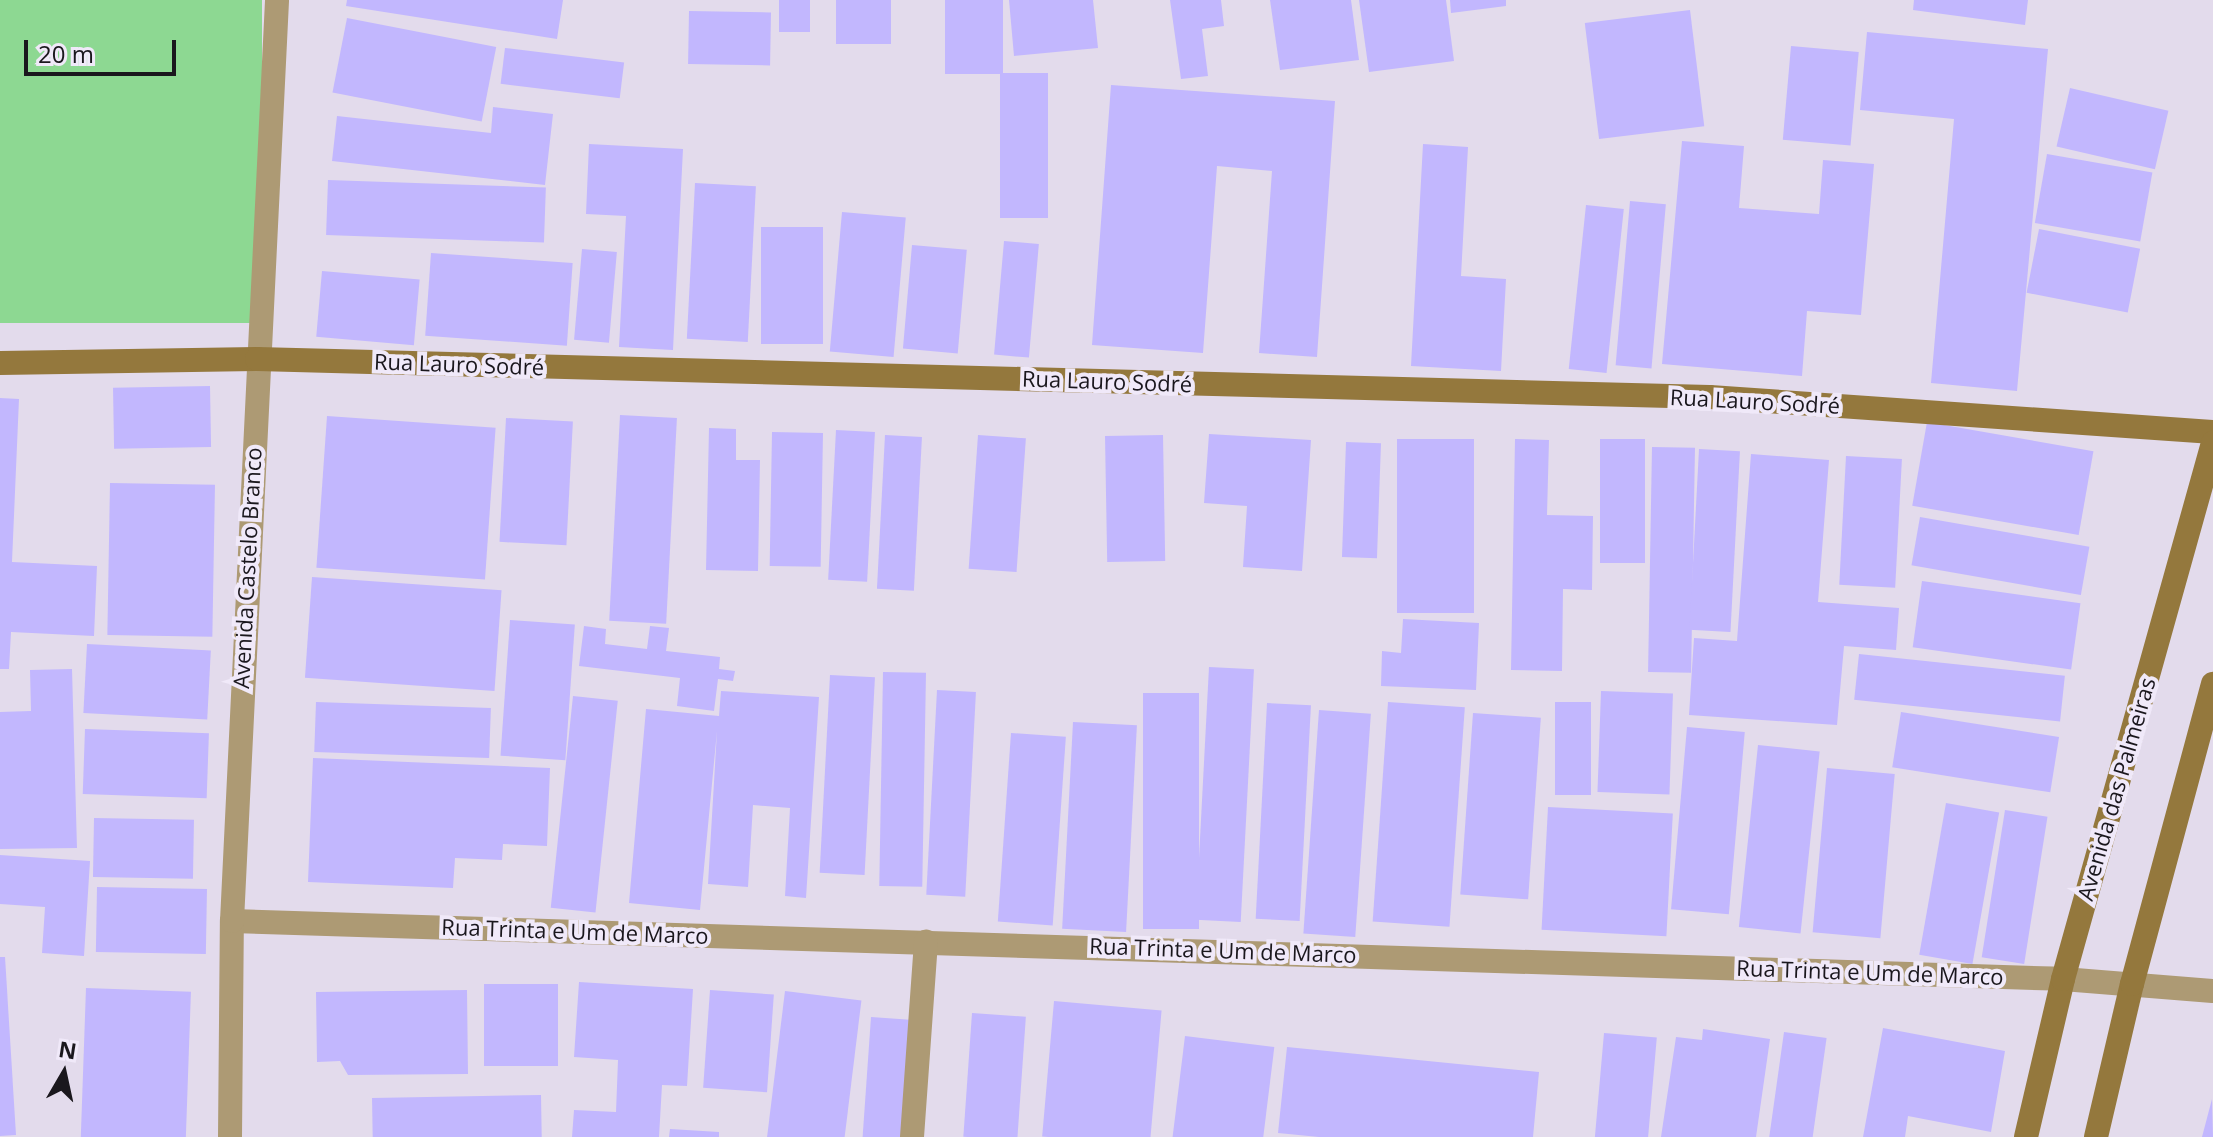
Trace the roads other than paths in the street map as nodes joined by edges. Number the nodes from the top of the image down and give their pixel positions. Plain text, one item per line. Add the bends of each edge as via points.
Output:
1 (277, 0) edge
2 (257, 359) junction
3 (0, 363) edge
4 (2213, 432) edge
5 (2213, 443) edge
6 (2213, 684) edge
7 (232, 921) junction
8 (926, 941) junction
9 (2063, 979) junction
10 (2132, 984) junction
11 (2213, 991) edge
12 (230, 1137) edge
13 (912, 1137) edge
14 (2026, 1137) edge
15 (2096, 1137) edge

1 - 2 street, Avenida Castelo Branco
2 - 3 street, Rua Lauro Sodré
2 - 4 street, Rua Lauro Sodré via 1710,397
2 - 7 street, Avenida Castelo Branco
5 - 9 street, Avenida das Palmeiras
6 - 10 street
7 - 8 street, Rua Trinta e Um de Marco
7 - 12 street, Avenida Castelo Branco
8 - 9 street, Rua Trinta e Um de Marco
8 - 13 street
9 - 10 street, Rua Trinta e Um de Marco
9 - 14 street, Avenida das Palmeiras
10 - 11 street, Rua Trinta e Um de Marco
10 - 15 street

